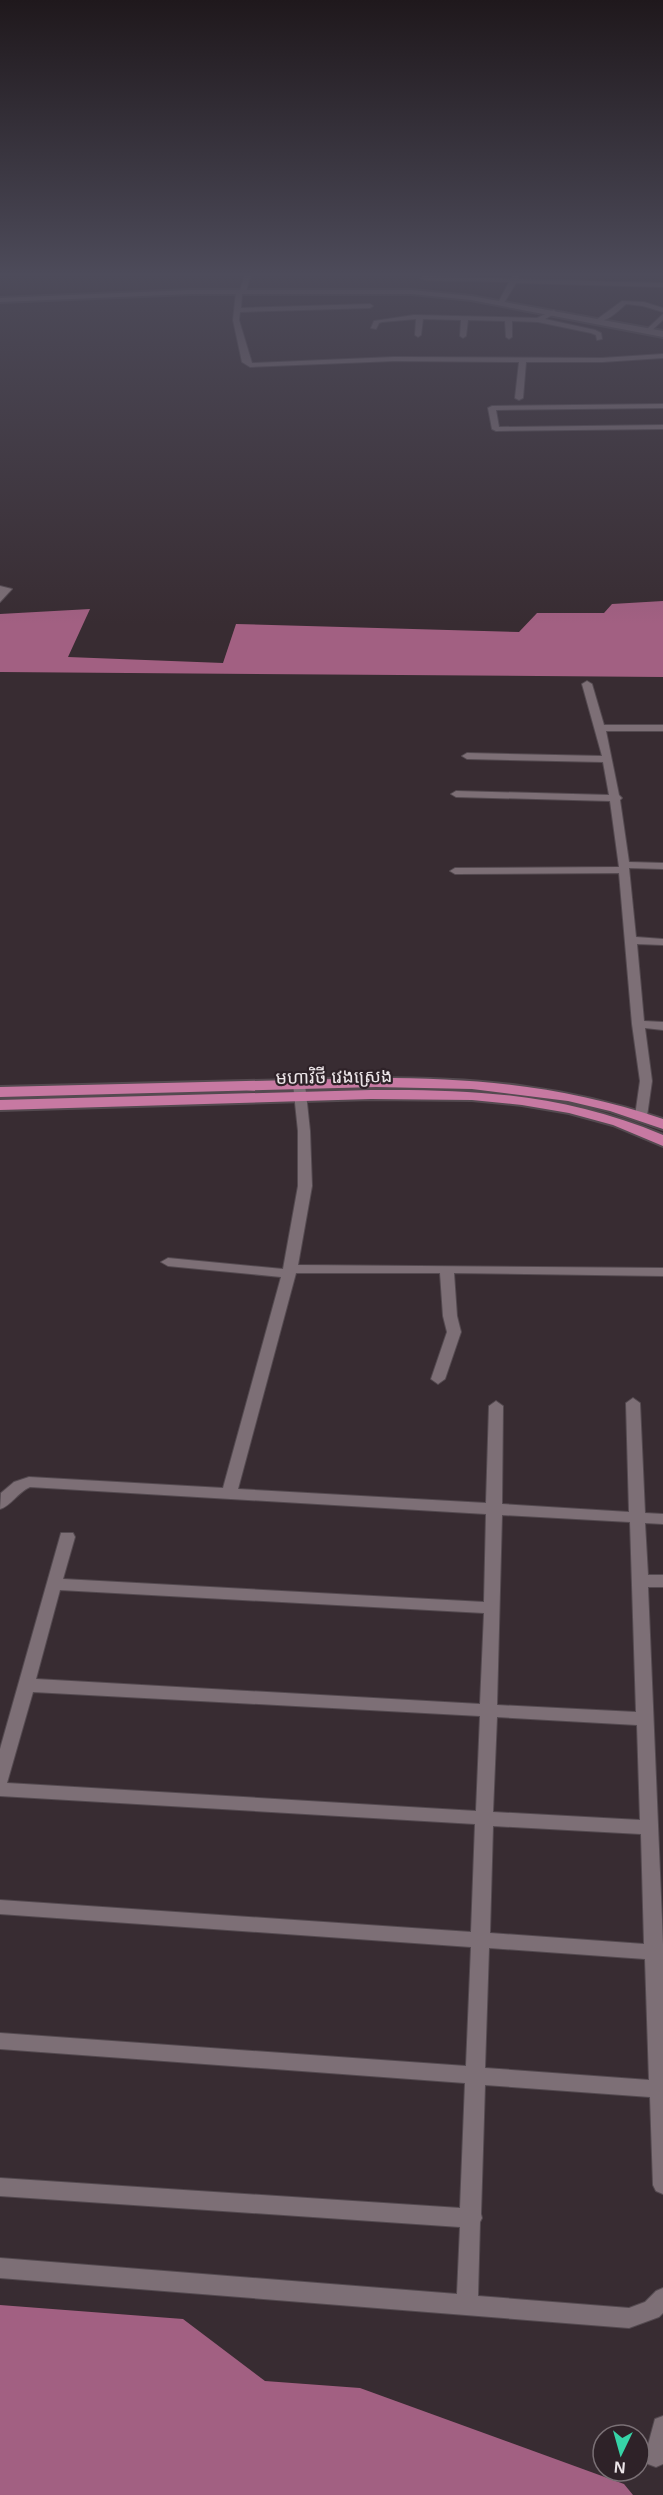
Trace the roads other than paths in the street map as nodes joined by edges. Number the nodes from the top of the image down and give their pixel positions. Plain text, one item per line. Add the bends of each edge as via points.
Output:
1 (520, 390) edge
2 (519, 398) dead end
3 (663, 406) edge
4 (663, 427) edge
5 (0, 589) edge
6 (0, 599) edge
7 (587, 684) dead end
8 (602, 728) junction
9 (663, 728) edge
10 (466, 756) dead end
11 (608, 759) junction
12 (456, 794) dead end
13 (616, 798) junction
14 (663, 866) edge
15 (623, 868) junction
16 (454, 871) dead end
17 (631, 940) junction
18 (663, 942) edge
19 (638, 1024) junction
20 (663, 1026) edge
21 (299, 1090) junction
22 (0, 1092) edge
23 (0, 1105) edge
24 (641, 1116) junction
25 (663, 1124) edge
26 (663, 1141) edge
27 (168, 1262) dead end
28 (447, 1270) junction
29 (289, 1271) junction
30 (663, 1272) edge
31 (438, 1379) dead end
32 (633, 1403) dead end
33 (496, 1406) dead end
34 (230, 1493) junction
35 (0, 1504) edge
36 (494, 1509) junction
37 (638, 1517) junction
38 (663, 1519) edge
39 (67, 1537) dead end
40 (640, 1581) junction
41 (663, 1581) edge
42 (54, 1584) junction
43 (492, 1608) junction
44 (26, 1685) junction
45 (487, 1711) junction
46 (645, 1719) junction
47 (0, 1780) edge
48 (0, 1789) edge
49 (483, 1818) junction
50 (649, 1828) junction
51 (0, 1907) edge
52 (480, 1940) junction
53 (654, 1952) junction
54 (660, 2031) edge
55 (0, 2041) edge
56 (474, 2076) junction
57 (659, 2089) junction
58 (663, 2185) edge
59 (0, 2187) edge
60 (472, 2218) junction
61 (0, 2268) edge
62 (663, 2298) edge
63 (467, 2305) junction
64 (663, 2427) edge
65 (656, 2456) dead end

1 - 2 street
3 - 4 street via 492,408 496,429
5 - 6 street via 8,589
7 - 8 street
8 - 9 street
8 - 11 street
10 - 11 street
11 - 13 street
12 - 13 street
13 - 15 street
14 - 15 street
15 - 16 street
15 - 17 street
17 - 18 street
17 - 19 street
19 - 20 street
19 - 24 street via 646,1086
21 - 22 main road, មហាវិថី វេងស្រេង
21 - 23 main road, មហាវិថី វេងស្រេង
21 - 24 main road, មហាវិថី វេងស្រេង via 416,1081 490,1084 541,1090
21 - 26 main road, មហាវិថី វេងស្រេង via 452,1095 537,1103 620,1124
21 - 29 street via 305,1186
24 - 25 main road, មហាវិថី វេងស្រេង
27 - 29 street
28 - 29 street via 370,1267
28 - 30 street
28 - 31 street via 454,1332
29 - 34 street
32 - 37 street
33 - 36 street
34 - 35 street via 29,1482 19,1484
34 - 36 street
36 - 37 street
36 - 43 street
37 - 38 street
37 - 40 street
39 - 42 street
40 - 41 street
40 - 46 street
42 - 43 street
42 - 44 street
43 - 45 street
44 - 45 street
44 - 47 street
45 - 46 street
45 - 49 street
46 - 50 street
48 - 49 street
49 - 50 street
49 - 52 street
50 - 53 street
51 - 52 street
52 - 53 street
52 - 56 street
53 - 54 street
54 - 57 street
55 - 56 street
56 - 57 street
56 - 60 street
57 - 58 street
59 - 60 street
60 - 63 street
61 - 63 street
62 - 63 street via 652,2310 629,2318
64 - 65 street

